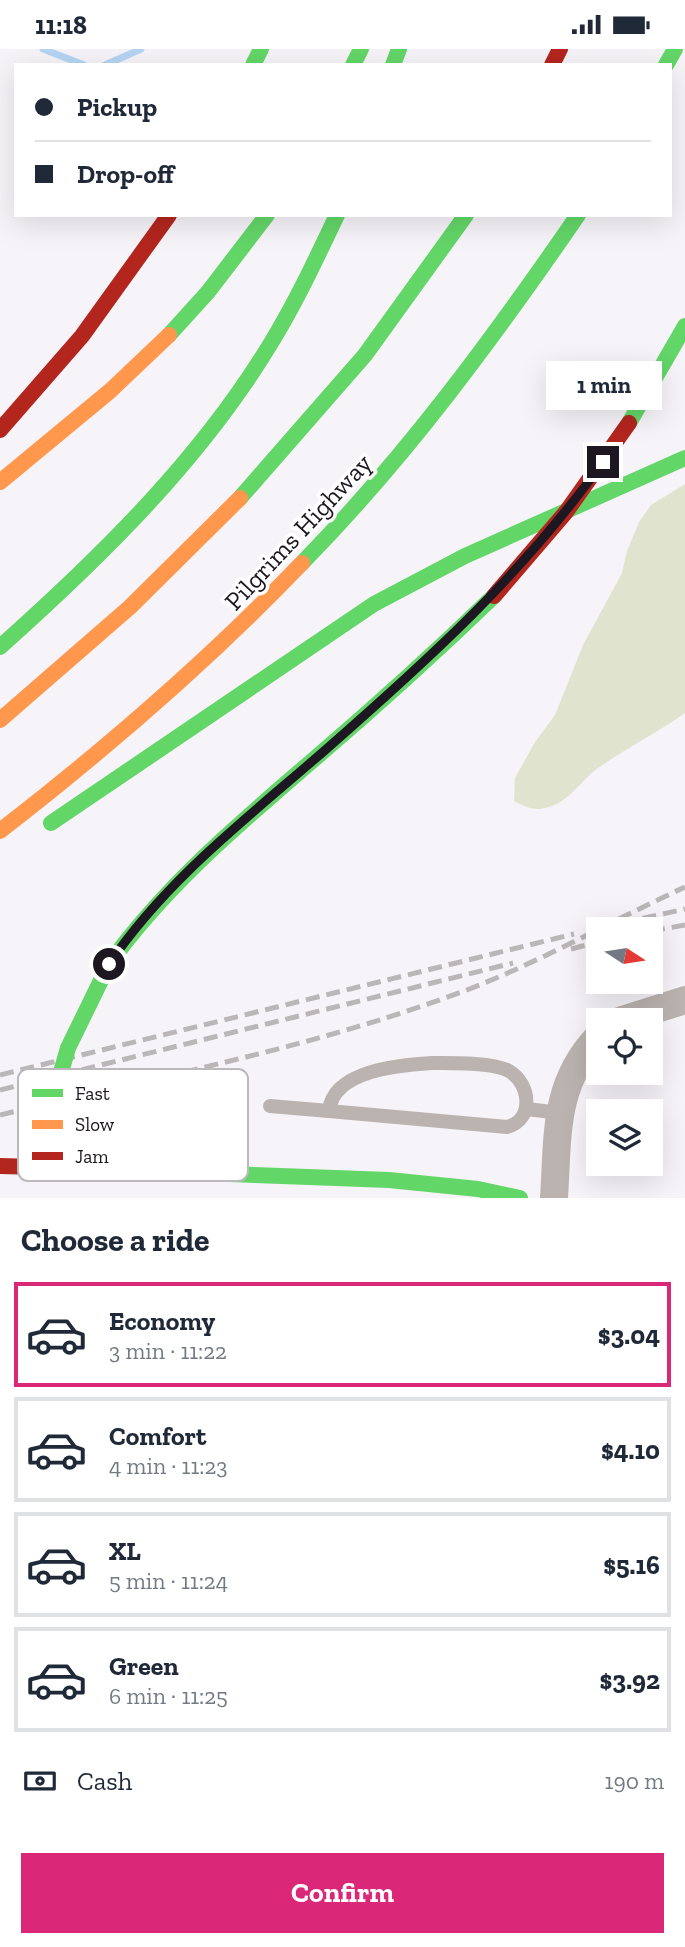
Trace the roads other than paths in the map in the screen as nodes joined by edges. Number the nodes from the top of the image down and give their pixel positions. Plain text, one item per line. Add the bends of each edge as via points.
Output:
1 (168, 217) edge
2 (266, 217) edge
3 (336, 217) edge
4 (465, 217) edge
5 (577, 217) edge
6 (685, 326) edge
7 (685, 335) edge
8 (629, 423) junction
9 (0, 430) edge
10 (685, 458) edge
11 (0, 482) edge
12 (0, 647) edge
13 (0, 720) edge
14 (0, 831) edge
15 (36, 833) dead end
16 (685, 1000) edge
17 (660, 1008) edge
18 (586, 1054) edge
19 (60, 1069) edge
20 (270, 1106) dead end
21 (527, 1109) junction
22 (329, 1111) junction
23 (560, 1113) junction
24 (1, 1168) edge
25 (248, 1174) edge
26 (37, 1181) edge
27 (9, 1188) dead end
28 (36, 1188) dead end
29 (520, 1198) edge
30 (554, 1198) edge

1 - 9 main road via 89,328
2 - 11 main road via 233,263 154,352
3 - 12 main road via 271,342 192,455 113,545
4 - 13 main road via 369,351 282,454 131,605
5 - 14 main road, Pilgrims Highway via 477,361 334,534 207,662
6 - 8 main road
7 - 8 main road
8 - 19 main road, bridge via 566,512 494,596 152,907 109,964 84,1009
10 - 15 main road via 465,556 374,604
16 - 17 street
18 - 23 street via 569,1077
20 - 22 lane
21 - 22 lane via 520,1122 507,1127
21 - 22 lane via 521,1083 509,1071 432,1063 356,1078 338,1089
21 - 23 lane
23 - 30 street
24 - 27 main road
25 - 29 main road via 389,1179
26 - 28 main road

